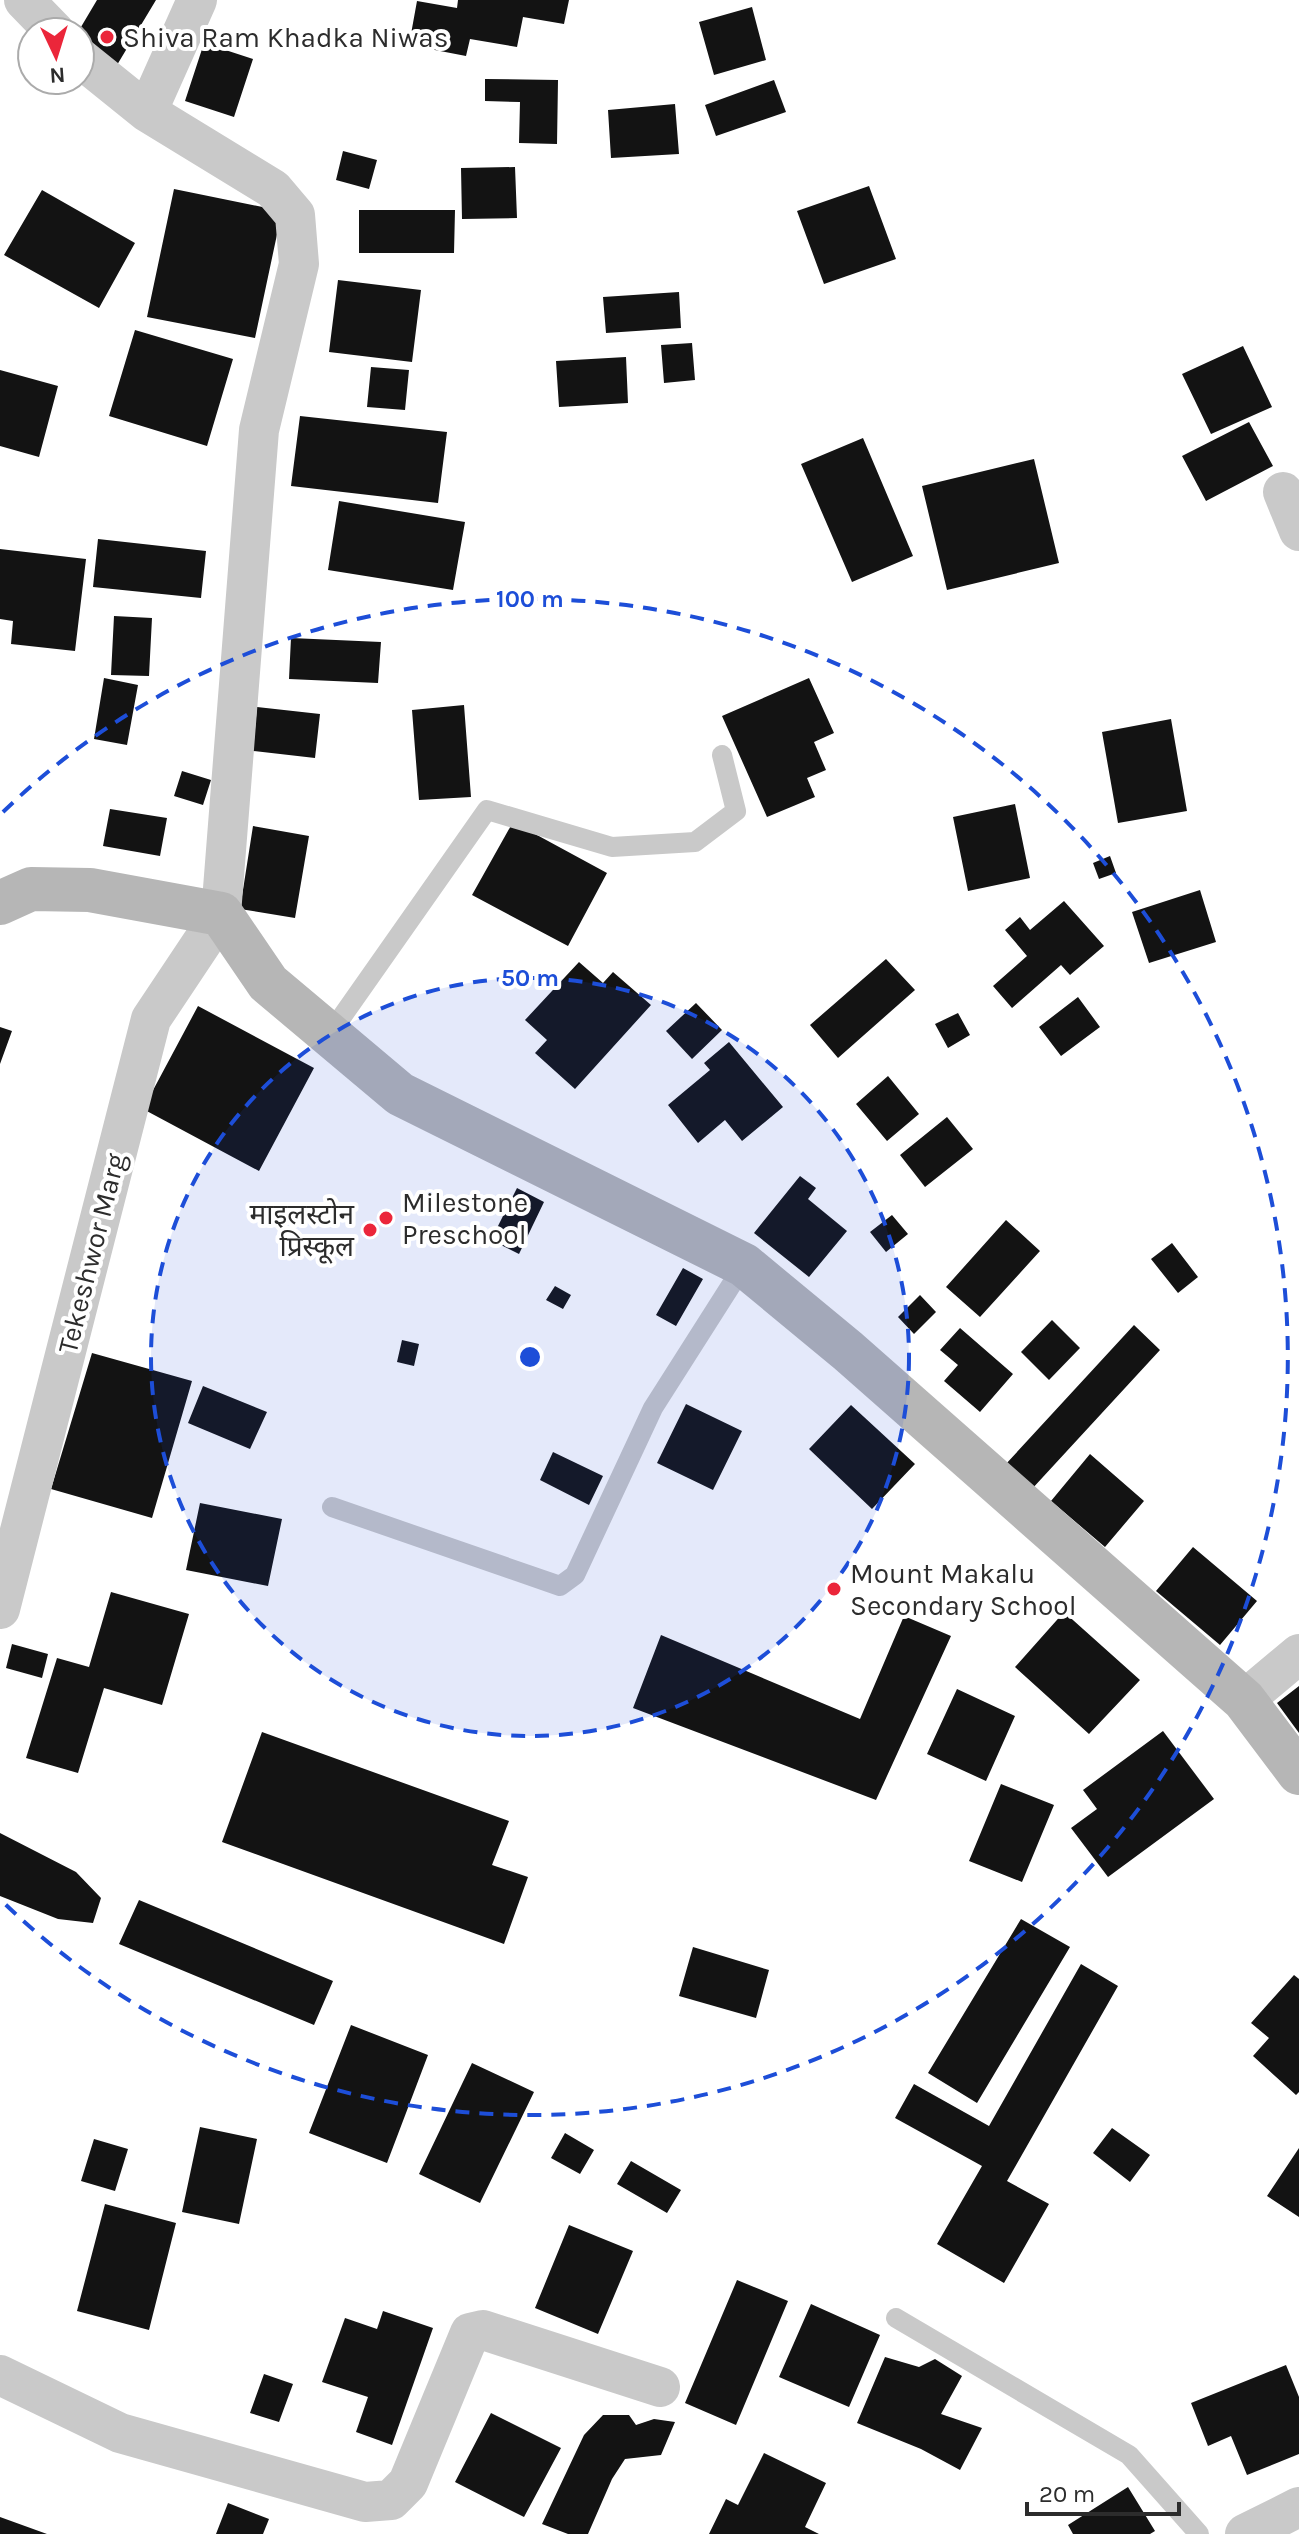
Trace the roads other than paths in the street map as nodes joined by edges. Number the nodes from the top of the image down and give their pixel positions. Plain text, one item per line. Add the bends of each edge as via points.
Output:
1 (24, 0) edge
2 (197, 0) edge
3 (40, 16) edge
4 (96, 71) edge
5 (147, 112) junction
6 (1283, 492) dead end
7 (1299, 531) edge
8 (722, 755) dead end
9 (0, 903) edge
10 (221, 914) junction
11 (329, 1035) junction
12 (744, 1265) junction
13 (332, 1507) dead end
14 (0, 1609) edge
15 (1299, 1654) edge
16 (1244, 1700) junction
17 (1299, 1773) edge
18 (896, 2318) dead end
19 (0, 2375) edge
20 (660, 2387) dead end
21 (1299, 2507) edge
22 (1199, 2534) edge
23 (1245, 2534) edge

1 - 3 street
2 - 5 street
4 - 5 street
5 - 10 street via 273,189 295,215 299,264 259,430
6 - 7 street
8 - 11 lane via 736,811 695,842 612,847 487,810
9 - 10 street via 31,889 90,890
10 - 11 street via 268,983
10 - 14 street, Tekeshwor Marg via 151,1019
11 - 12 street via 400,1094
12 - 13 lane via 653,1408 575,1575 560,1586
12 - 16 street
15 - 16 street
16 - 17 street
18 - 22 lane via 1129,2455
19 - 20 street via 120,2433 365,2502 391,2500 408,2483 470,2333 483,2330
21 - 23 street

